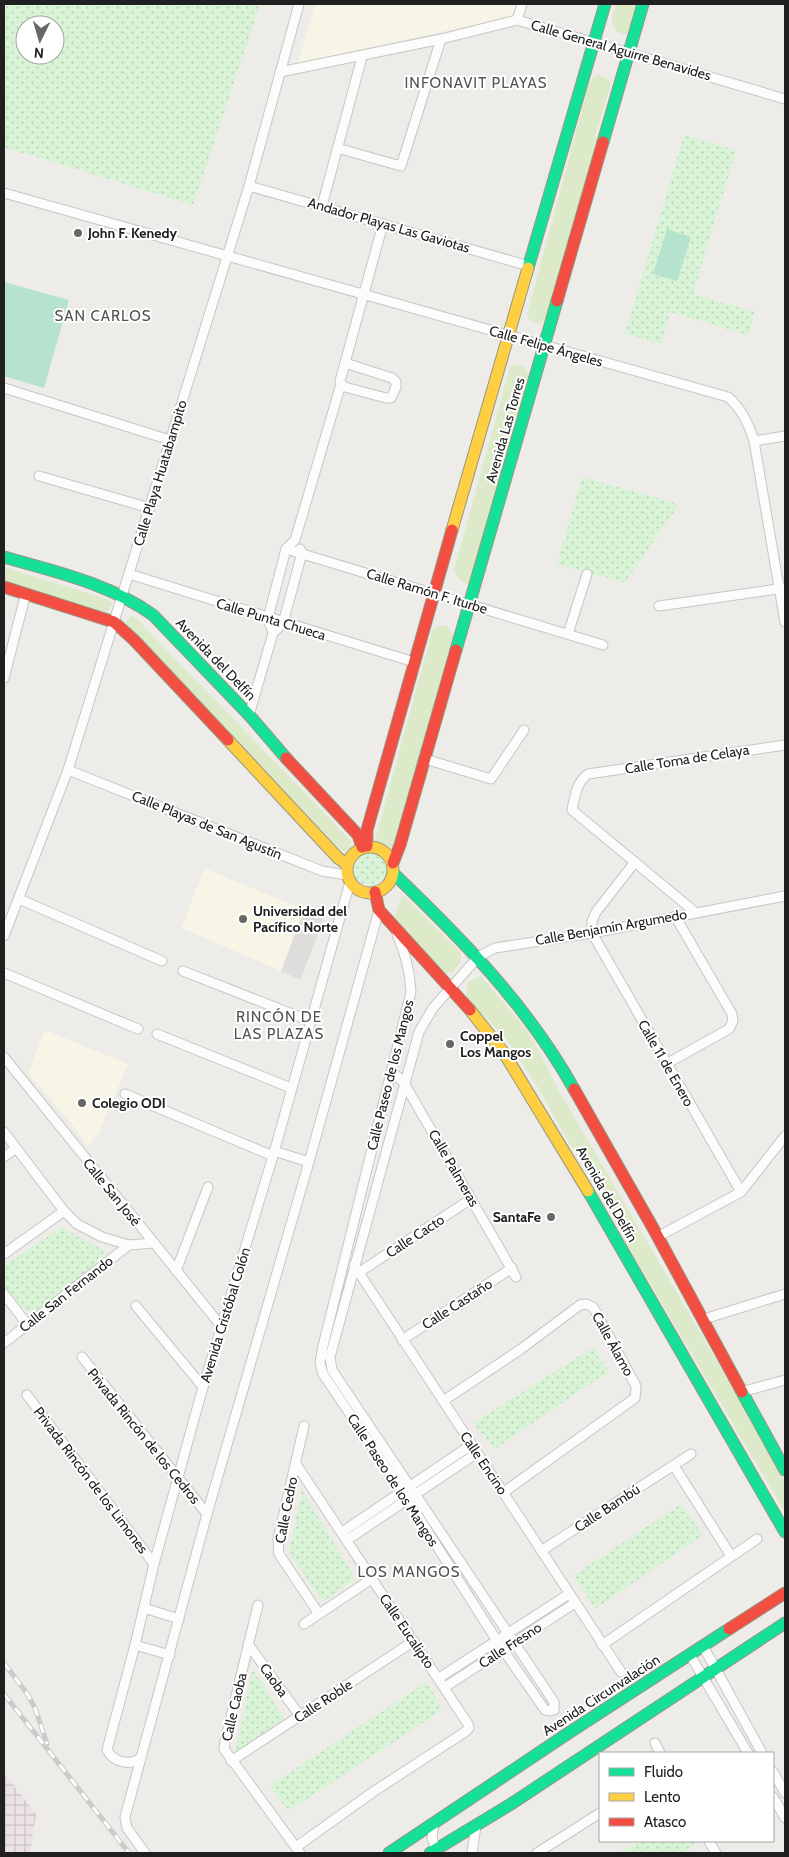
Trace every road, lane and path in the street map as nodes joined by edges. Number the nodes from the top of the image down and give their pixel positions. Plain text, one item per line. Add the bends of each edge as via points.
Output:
1 (299, 4) edge
2 (522, 4) edge
3 (605, 4) edge
4 (643, 4) edge
5 (517, 20) junction
6 (441, 39) junction
7 (595, 42) junction
8 (628, 52) junction
9 (362, 57) junction
10 (280, 72) junction
11 (785, 99) edge
12 (337, 148) junction
13 (249, 186) junction
14 (4, 193) edge
15 (322, 206) junction
16 (383, 224) junction
17 (227, 256) junction
18 (529, 266) junction
19 (364, 295) junction
20 (508, 335) junction
21 (545, 345) junction
22 (346, 363) junction
23 (341, 384) junction
24 (4, 388) edge
25 (785, 436) edge
26 (170, 440) junction
27 (754, 441) junction
28 (39, 476) dead end
29 (150, 508) junction
30 (295, 540) junction
31 (286, 549) junction
32 (302, 553) junction
33 (4, 556) edge
34 (129, 574) junction
35 (587, 574) dead end
36 (4, 587) edge
37 (782, 588) edge
38 (26, 593) junction
39 (123, 594) junction
40 (434, 594) junction
41 (470, 604) junction
42 (659, 606) dead end
43 (268, 618) junction
44 (114, 622) junction
45 (785, 622) edge
46 (282, 623) junction
47 (273, 633) junction
48 (568, 634) junction
49 (602, 645) dead end
50 (414, 662) junction
51 (4, 678) edge
52 (249, 716) junction
53 (524, 730) dead end
54 (785, 745) edge
55 (425, 759) junction
56 (68, 770) junction
57 (364, 847) junction
58 (635, 862) junction
59 (393, 868) junction
60 (348, 874) junction
61 (375, 892) junction
62 (785, 896) edge
63 (19, 900) junction
64 (379, 910) junction
65 (695, 912) junction
66 (676, 916) junction
67 (394, 927) junction
68 (592, 933) junction
69 (4, 936) edge
70 (478, 957) junction
71 (162, 961) dead end
72 (183, 971) dead end
73 (4, 973) edge
74 (451, 988) junction
75 (310, 1021) junction
76 (138, 1029) dead end
77 (157, 1034) dead end
78 (4, 1056) edge
79 (666, 1064) junction
80 (392, 1071) junction
81 (404, 1083) junction
82 (291, 1088) junction
83 (126, 1094) dead end
84 (4, 1132) edge
85 (785, 1136) edge
86 (16, 1148) junction
87 (273, 1154) junction
88 (4, 1157) edge
89 (309, 1162) junction
90 (208, 1187) dead end
91 (742, 1192) junction
92 (471, 1199) junction
93 (64, 1211) junction
94 (659, 1236) junction
95 (153, 1243) junction
96 (129, 1245) junction
97 (4, 1254) edge
98 (345, 1254) junction
99 (512, 1268) junction
100 (356, 1270) junction
101 (176, 1271) junction
102 (516, 1277) dead end
103 (4, 1294) edge
104 (785, 1294) edge
105 (136, 1306) dead end
106 (704, 1319) junction
107 (27, 1324) junction
108 (222, 1327) junction
109 (402, 1340) junction
110 (4, 1343) edge
111 (82, 1357) dead end
112 (785, 1380) edge
113 (203, 1387) junction
114 (742, 1392) junction
115 (27, 1395) dead end
116 (443, 1401) junction
117 (304, 1426) dead end
118 (471, 1445) junction
119 (477, 1453) junction
120 (692, 1454) dead end
121 (296, 1464) junction
122 (674, 1466) junction
123 (785, 1470) edge
124 (178, 1478) junction
125 (406, 1489) junction
126 (504, 1492) junction
127 (416, 1494) junction
128 (407, 1500) junction
129 (207, 1514) junction
130 (785, 1532) edge
131 (344, 1536) junction
132 (757, 1539) dead end
133 (541, 1551) junction
134 (731, 1556) junction
135 (154, 1564) junction
136 (373, 1578) junction
137 (785, 1593) edge
138 (569, 1594) junction
139 (575, 1603) junction
140 (258, 1605) dead end
141 (144, 1608) junction
142 (319, 1614) junction
143 (179, 1619) junction
144 (785, 1623) edge
145 (304, 1624) dead end
146 (508, 1633) junction
147 (414, 1641) junction
148 (496, 1641) junction
149 (514, 1642) junction
150 (248, 1644) junction
151 (602, 1645) junction
152 (135, 1646) junction
153 (704, 1646) junction
154 (504, 1649) junction
155 (170, 1655) junction
156 (690, 1655) junction
157 (716, 1668) junction
158 (621, 1672) dead end
159 (702, 1677) junction
160 (439, 1678) junction
161 (445, 1688) junction
162 (732, 1698) junction
163 (721, 1706) junction
164 (300, 1716) junction
165 (468, 1724) joint
166 (655, 1743) dead end
167 (660, 1752) edge
168 (747, 1752) edge
169 (761, 1752) edge
170 (140, 1758) junction
171 (231, 1761) junction
172 (774, 1774) edge
173 (785, 1793) edge
174 (774, 1798) edge
175 (784, 1813) edge
176 (599, 1814) edge
177 (434, 1822) junction
178 (476, 1826) junction
179 (710, 1842) edge
180 (298, 1850) edge
181 (145, 1853) edge
182 (390, 1853) edge
183 (437, 1853) edge
184 (472, 1853) edge
185 (537, 1853) edge
186 (716, 1853) edge

1 - 10 street, Calle Playa Huatabampito
2 - 5 street
3 - 7 street, Avenida Las Torres
4 - 8 street, Avenida Las Torres
5 - 6 street, Calle General Aguirre Benavides
5 - 7 street, Calle General Aguirre Benavides
6 - 9 street, Calle General Aguirre Benavides
6 - 12 street via 402,166
7 - 8 street, Calle General Aguirre Benavides
7 - 18 street, Avenida Las Torres
8 - 11 street, Calle General Aguirre Benavides
8 - 21 street, Avenida Las Torres
9 - 10 street, Calle General Aguirre Benavides
9 - 12 street
10 - 13 street, Calle Playa Huatabampito
12 - 15 street
13 - 15 street, Andador Playas Las Gaviotas
13 - 17 street, Calle Playa Huatabampito
14 - 17 street, Calle Felipe Ángeles
15 - 16 street, Andador Playas Las Gaviotas
16 - 18 street, Andador Playas Las Gaviotas
16 - 19 street
17 - 19 street, Calle Felipe Ángeles
17 - 26 street, Calle Playa Huatabampito
18 - 20 street, Avenida Las Torres
19 - 20 street, Calle Felipe Ángeles
19 - 22 street
20 - 21 street, Calle Felipe Ángeles
20 - 40 street, Avenida Las Torres
21 - 27 street, Calle Felipe Ángeles via 728,397 750,426
21 - 41 street, Avenida Las Torres
22 - 23 street
22 - 23 street via 392,378 396,387 391,398 386,398
23 - 30 street
24 - 26 street
25 - 27 street
26 - 29 street, Calle Playa Huatabampito
27 - 37 street
28 - 29 street
29 - 34 street, Calle Playa Huatabampito
30 - 31 street
30 - 32 street
31 - 32 street, Calle Ramón F. Iturbe
31 - 43 street
32 - 40 street, Calle Ramón F. Iturbe
32 - 46 street
33 - 39 street, Avenida del Delfín
34 - 39 street, Calle Playa Huatabampito
34 - 43 street, Calle Punta Chueca
35 - 48 street
36 - 38 street
37 - 42 street
37 - 45 street
38 - 44 street
38 - 51 street
39 - 44 street, Calle Playa Huatabampito
39 - 52 street, Avenida del Delfín via 154,615
40 - 41 street, Calle Ramón F. Iturbe
40 - 50 street, Avenida Las Torres
41 - 48 street, Calle Ramón F. Iturbe
41 - 55 street, Avenida Las Torres
43 - 46 street, Calle Punta Chueca
43 - 47 street
44 - 56 street, Calle Playa Huatabampito
44 - 60 street via 338,858
46 - 47 street
46 - 50 street, Calle Punta Chueca
47 - 52 street
48 - 49 street, Calle Ramón F. Iturbe
50 - 57 street, Avenida Las Torres
52 - 57 street, Avenida del Delfín via 358,835
53 - 55 street via 491,780
54 - 58 street, Calle Toma de Celaya via 588,774 578,785 572,810
55 - 59 street, Avenida Las Torres
56 - 60 street, Calle Playas de San Agustín via 322,871
56 - 63 street, Calle Playa Huatabampito
57 - 59 street via 386,852
57 - 60 street via 354,853
58 - 65 street
58 - 68 street via 596,912
59 - 61 street via 391,881
59 - 70 street, Avenida del Delfín
60 - 61 street via 357,889
60 - 75 street, Avenida Cristóbal Colón
61 - 64 street, Avenida del Delfín
62 - 65 street, Calle Benjamín Argumedo
63 - 69 street, Calle Playa Huatabampito
63 - 71 street
64 - 67 street, Avenida del Delfín
64 - 89 street
65 - 66 street, Calle Benjamín Argumedo
66 - 68 street, Calle Benjamín Argumedo
66 - 79 street via 733,1021 729,1029
67 - 74 street, Avenida del Delfín
67 - 80 street, Calle Paseo de los Mangos via 407,958 411,992
68 - 70 street, Calle Benjamín Argumedo via 495,948
68 - 79 street, Calle 11 de Enero
70 - 74 street, Calle Benjamín Argumedo
70 - 94 street, Avenida del Delfín via 552,1050
72 - 75 street
73 - 76 street
74 - 81 street, Calle Paseo de los Mangos via 433,1008 419,1032
74 - 130 street, Avenida del Delfín via 504,1053 557,1138
75 - 82 street, Avenida Cristóbal Colón
77 - 82 street
78 - 95 street, Calle San José
79 - 91 street, Calle 11 de Enero
80 - 81 street, Calle Palmeras
80 - 98 street, Calle Paseo de los Mangos
81 - 92 street, Calle Palmeras
81 - 100 street, Calle Paseo de los Mangos
82 - 87 street, Avenida Cristóbal Colón
83 - 87 street
84 - 86 street
85 - 91 street
86 - 88 street
86 - 93 street
87 - 89 street
87 - 108 street, Avenida Cristóbal Colón
89 - 129 street
90 - 101 street
91 - 94 street
92 - 99 street, Calle Palmeras
92 - 100 street, Calle Cacto
93 - 96 street via 88,1231
93 - 97 street
94 - 106 street, Avenida del Delfín
95 - 96 street
95 - 101 street, Calle San José
96 - 107 street, Calle San Fernando
98 - 100 street, Calle Encino
98 - 125 street, Calle Paseo de los Mangos via 323,1346 322,1374
99 - 102 street, Calle Palmeras
99 - 109 street, Calle Castaño
100 - 109 street, Calle Encino
100 - 125 street, Calle Paseo de los Mangos via 330,1363
101 - 108 street, Calle San José
103 - 107 street
104 - 106 street
105 - 113 street
106 - 114 street, Avenida del Delfín
107 - 110 street, Calle San Fernando
108 - 113 street, Avenida Cristóbal Colón
109 - 116 street, Calle Encino
111 - 124 street, Privada Rincón de los Cedros
112 - 114 street
113 - 124 street, Avenida Cristóbal Colón
114 - 123 street, Avenida del Delfín
115 - 135 street, Privada Rincón de los Limones
116 - 118 street, Calle Encino
116 - 126 street, Calle Álamo via 580,1305 593,1307 636,1386 635,1398
117 - 121 street, Calle Cedro
118 - 119 street, Calle Encino
118 - 125 street
119 - 126 street, Calle Encino
119 - 127 street
120 - 122 street, Calle Bambú
121 - 131 street, Calle Eucalipto
121 - 142 street, Calle Cedro via 278,1548
122 - 133 street, Calle Bambú
122 - 134 street
124 - 129 street, Privada Rincón de los Cedros
124 - 135 street, Avenida Cristóbal Colón
125 - 127 street, Calle Paseo de los Mangos
125 - 128 street, Calle Paseo de los Mangos
125 - 131 street
126 - 133 street, Calle Encino
127 - 128 street
127 - 146 street, Calle Paseo de los Mangos
128 - 131 street
128 - 148 street, Calle Paseo de los Mangos
129 - 143 street
131 - 136 street, Calle Eucalipto
132 - 134 street
133 - 138 street, Calle Encino
134 - 151 street
135 - 141 street, Avenida Cristóbal Colón
136 - 142 street
136 - 147 street, Calle Eucalipto
137 - 153 street, Avenida Circunvalación
138 - 139 street, Calle Encino
138 - 146 street, Calle Fresno
139 - 149 street, Calle Fresno
139 - 151 street, Calle Encino
140 - 150 street, Calle Caoba
141 - 143 street
141 - 152 street, Avenida Cristóbal Colón
142 - 145 street
143 - 155 street
144 - 157 street
146 - 148 street, Calle Fresno
146 - 149 street, Calle Paseo de los Mangos
147 - 160 street, Calle Eucalipto
147 - 164 street, Calle Roble
148 - 154 street, Calle Paseo de los Mangos
148 - 160 street, Calle Fresno
149 - 154 street, Calle Fresno
149 - 154 street, Calle Paseo de los Mangos via 554,1702 554,1710 545,1710
150 - 164 street, Caoba
150 - 171 street, Calle Caoba via 225,1741 224,1749
151 - 158 street, Calle Encino
152 - 155 street
152 - 170 street, Avenida Cristóbal Colón via 107,1750 110,1756 128,1763
153 - 156 street, Avenida Circunvalación
153 - 157 street
154 - 161 street, Calle Fresno
155 - 170 street
156 - 159 street
156 - 177 street, Avenida Circunvalación
157 - 159 street
157 - 162 street
159 - 163 street
159 - 178 street
160 - 161 street, Calle Eucalipto
161 - 165 street, Calle Eucalipto
162 - 163 street
162 - 169 street
163 - 168 street
164 - 171 street, Calle Roble
165 - 180 street, Calle Caoba via 465,1732 373,1792
166 - 167 street
170 - 181 street via 125,1817 127,1828
171 - 180 street, Calle Caoba
172 - 173 street
174 - 175 street
176 - 185 street
177 - 182 street, Avenida Circunvalación
177 - 183 street via 432,1838
178 - 183 street
178 - 184 street
179 - 186 street

